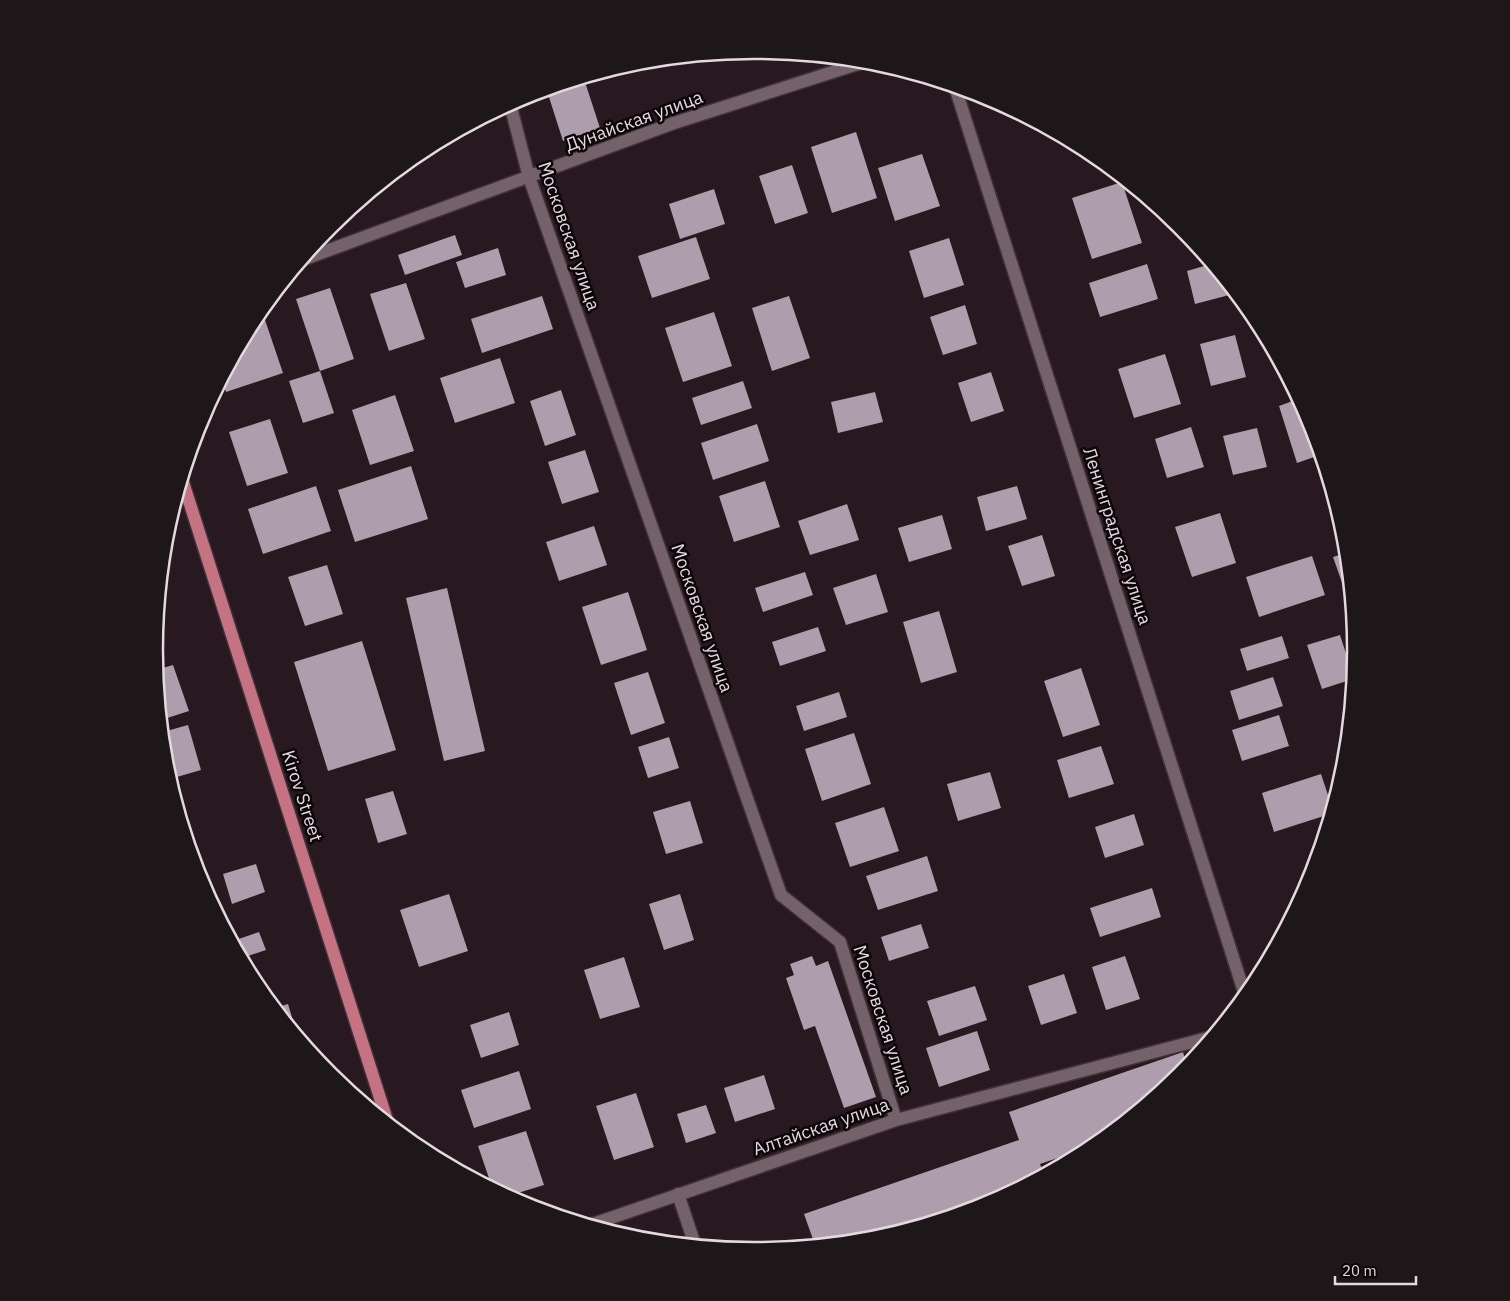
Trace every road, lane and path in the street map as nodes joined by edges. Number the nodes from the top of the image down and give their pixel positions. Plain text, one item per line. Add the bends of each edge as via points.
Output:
1 (849, 67) edge
2 (958, 95) edge
3 (512, 112) edge
4 (529, 177) junction
5 (314, 255) edge
6 (185, 490) edge
7 (1243, 985) edge
8 (1201, 1040) edge
9 (385, 1111) edge
10 (896, 1120) junction
11 (678, 1194) junction
12 (602, 1222) edge
13 (693, 1239) edge

1 - 4 street, Дунайская улица via 674,123
2 - 7 street, Ленинградская улица
3 - 4 street, Московская улица
4 - 5 street, Дунайская улица
4 - 10 street, Московская улица via 781,895 840,942
6 - 9 main road, Kirov Street
8 - 10 street, Алтайская улица
10 - 11 street, Алтайская улица
11 - 12 street, Алтайская улица
11 - 13 street

